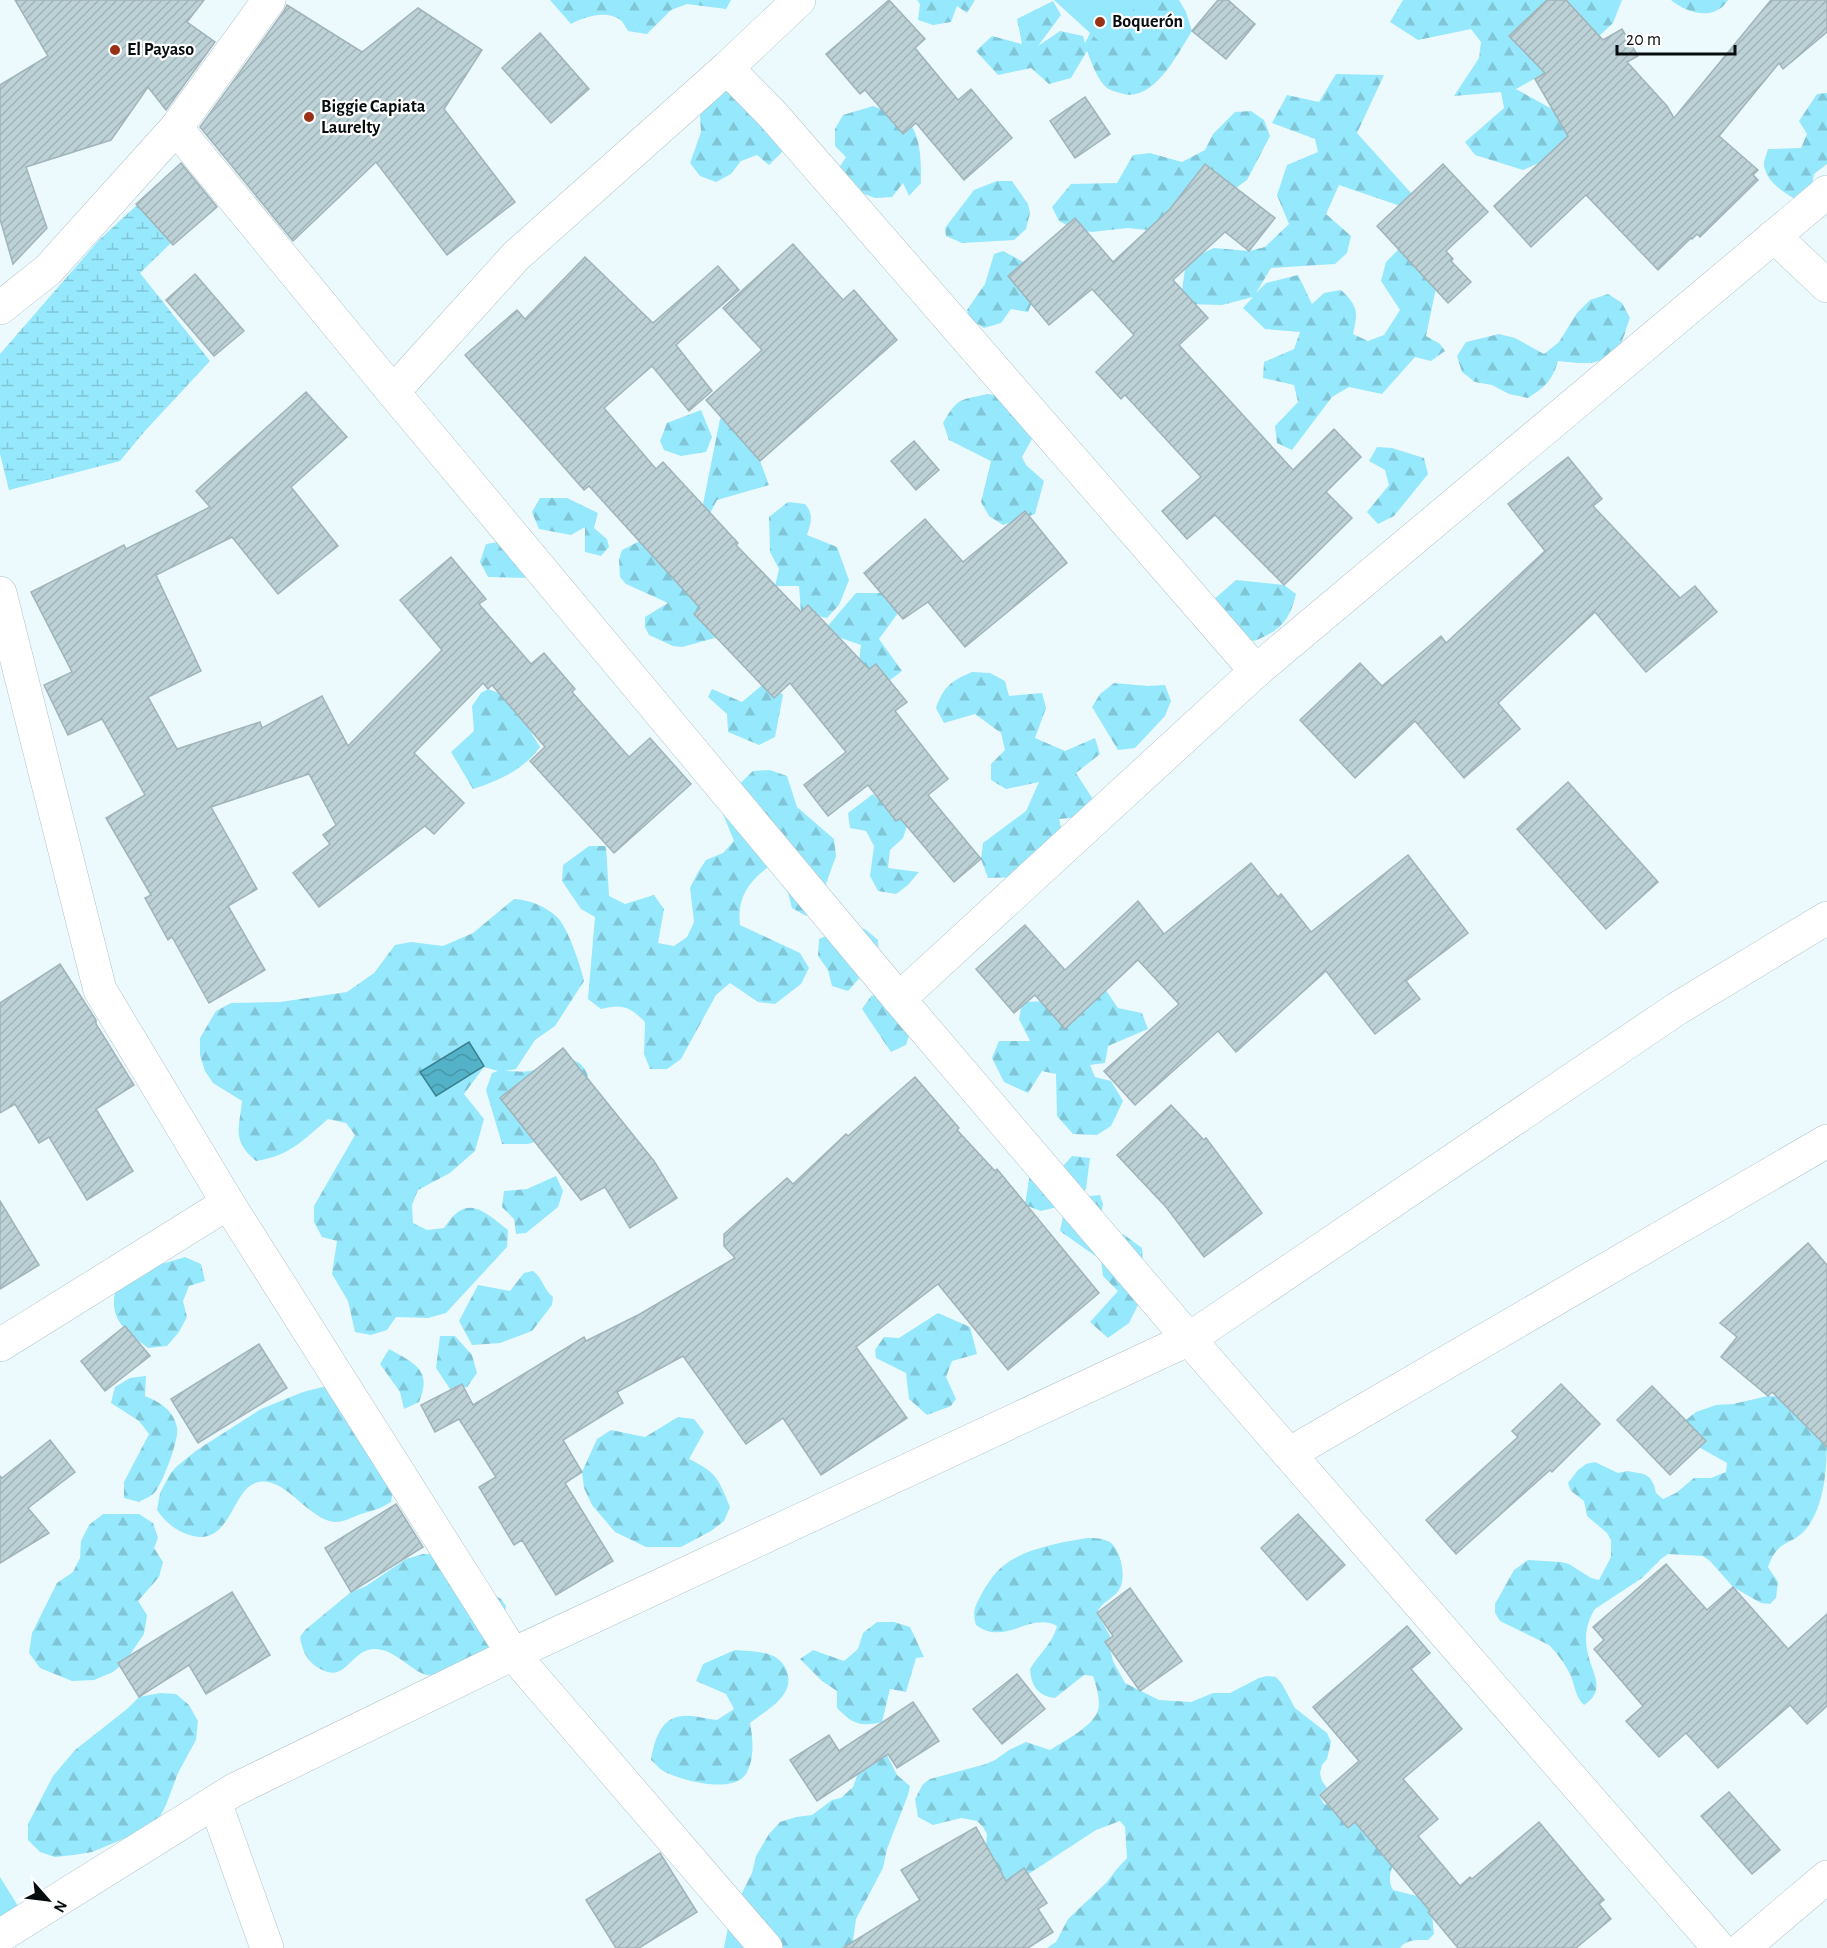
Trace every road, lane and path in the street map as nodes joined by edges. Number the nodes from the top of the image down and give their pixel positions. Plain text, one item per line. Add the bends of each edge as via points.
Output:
1 (269, 0) edge
2 (798, 0) edge
3 (727, 68) junction
4 (176, 128) junction
5 (1827, 192) edge
6 (1774, 236) junction
7 (1827, 286) edge
8 (0, 308) edge
9 (393, 392) junction
10 (0, 593) edge
11 (1256, 671) junction
12 (1827, 918) edge
13 (899, 999) junction
14 (1827, 1141) edge
15 (228, 1203) junction
16 (1189, 1339) junction
17 (0, 1345) edge
18 (1289, 1454) junction
19 (513, 1654) junction
20 (215, 1802) junction
21 (1827, 1876) edge
22 (0, 1936) edge
23 (267, 1948) edge
24 (766, 1948) edge
25 (1719, 1948) edge
26 (1743, 1948) edge

1 - 4 street
2 - 3 street
3 - 9 street via 516,256
3 - 11 street via 781,124
4 - 8 street via 48,270
4 - 9 street
5 - 6 street
6 - 7 street
6 - 11 street
9 - 13 street
10 - 15 street via 100,990
11 - 13 street
12 - 16 street via 1678,1008
13 - 16 street
14 - 18 street
15 - 17 street
15 - 19 street
16 - 18 street
16 - 19 street
18 - 25 street
19 - 20 street
19 - 24 street
20 - 22 street
20 - 23 street
21 - 26 street

